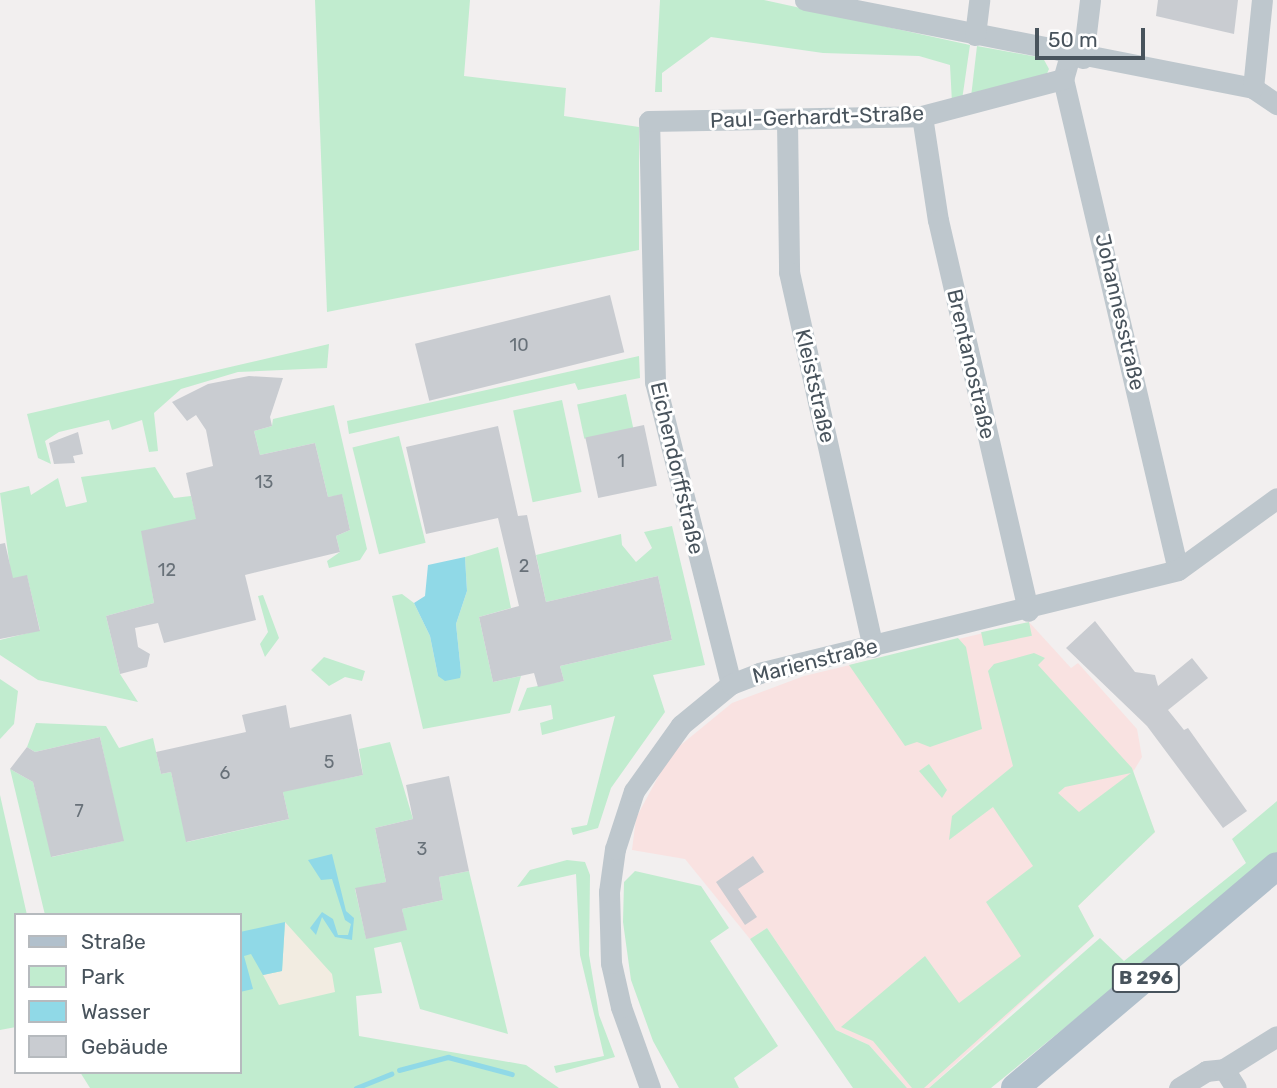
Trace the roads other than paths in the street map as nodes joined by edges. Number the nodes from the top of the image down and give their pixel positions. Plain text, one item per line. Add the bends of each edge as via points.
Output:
1 (804, 0) edge
2 (979, 0) edge
3 (1090, 0) edge
4 (1262, 0) edge
5 (883, 9) edge
6 (975, 35) junction
7 (1077, 57) junction
8 (1063, 79) junction
9 (1253, 88) junction
10 (1277, 104) edge
11 (922, 116) junction
12 (649, 121) joint
13 (787, 121) junction
14 (1277, 498) edge
15 (1178, 570) junction
16 (1028, 611) junction
17 (873, 647) junction
18 (731, 684) junction
19 (1277, 866) edge
20 (1277, 1035) edge
21 (1224, 1069) junction
22 (650, 1088) edge
23 (1015, 1088) edge
24 (1179, 1088) edge
25 (1236, 1088) edge

1 - 5 street
2 - 6 street
3 - 7 street, Johannesstraße
4 - 9 street
5 - 6 street
6 - 7 street
7 - 8 street, Johannesstraße
7 - 9 street
8 - 11 street, Paul-Gerhardt-Straße
8 - 15 street, Johannesstraße
9 - 10 street
11 - 13 street, Paul-Gerhardt-Straße
11 - 16 street, Brentanostraße via 938,220
12 - 13 street, Paul-Gerhardt-Straße
12 - 18 street, Eichendorffstraße via 655,382
13 - 17 street, Kleiststraße via 789,272
14 - 15 street, Marienstraße via 1235,524
15 - 16 street, Marienstraße
16 - 17 street, Marienstraße
17 - 18 street, Marienstraße
18 - 22 street, Marienstraße via 663,744 634,791 615,849 609,892 611,963 635,1054
19 - 23 main road, B 296
20 - 21 street
21 - 24 street via 1206,1071
21 - 25 street

